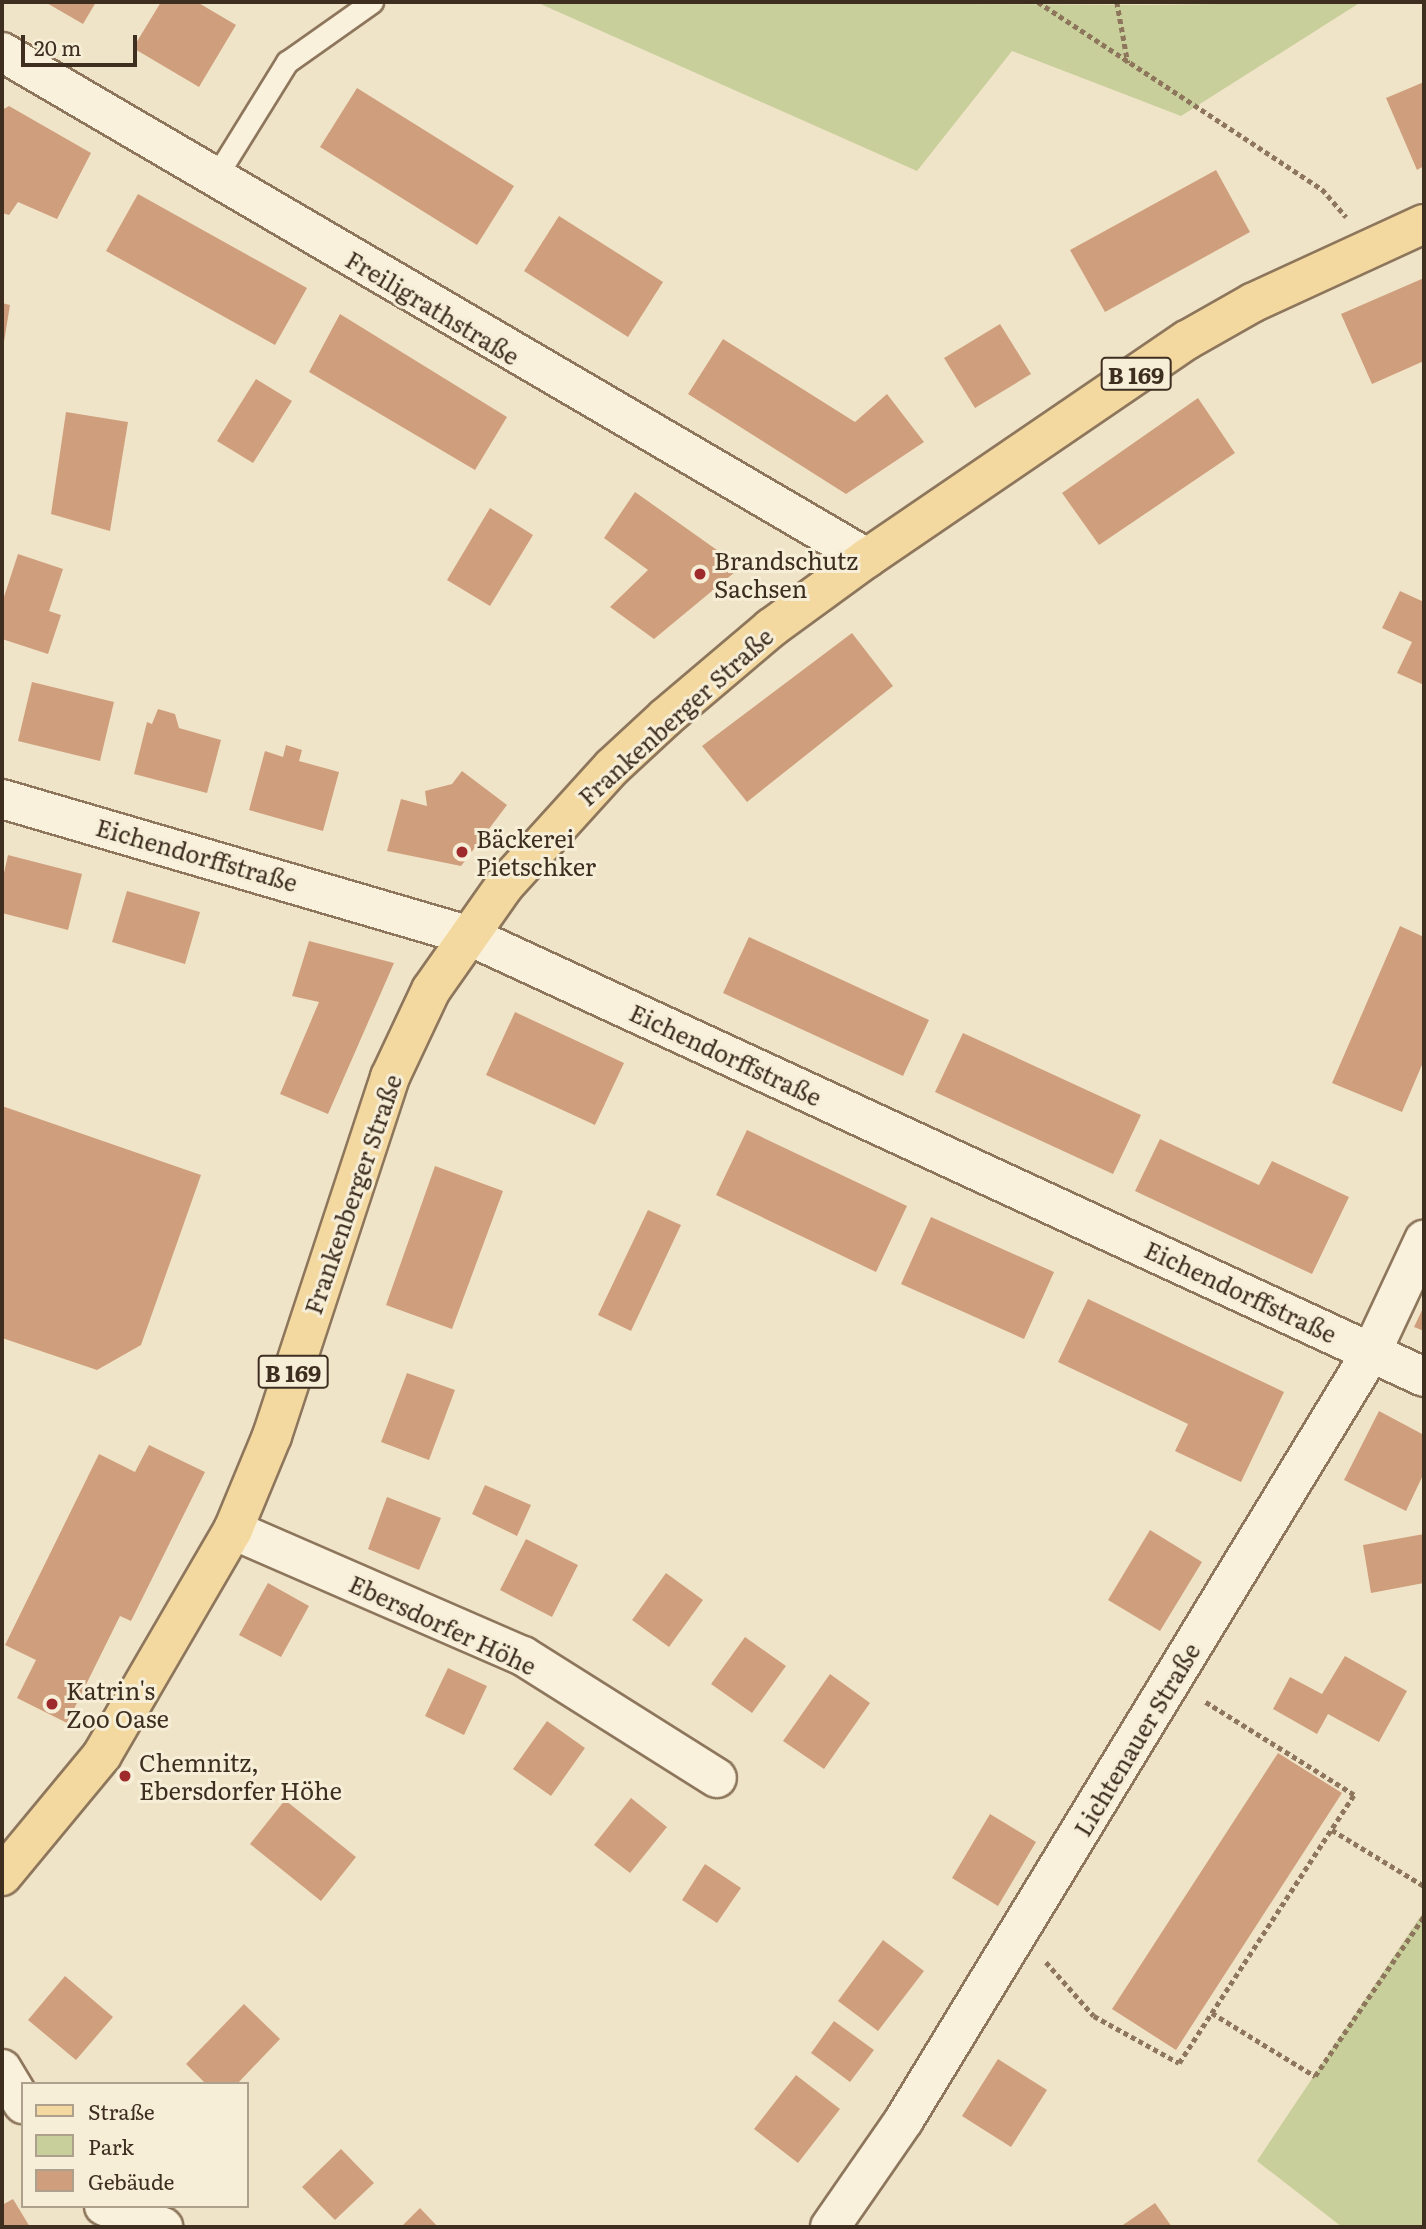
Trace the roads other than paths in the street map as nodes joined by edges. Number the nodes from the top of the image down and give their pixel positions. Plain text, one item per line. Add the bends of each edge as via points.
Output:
1 (372, 2) edge
2 (2, 52) edge
3 (215, 178) junction
4 (1424, 224) edge
5 (867, 558) junction
6 (2, 799) edge
7 (467, 935) junction
8 (1424, 1240) edge
9 (1372, 1351) junction
10 (1424, 1377) edge
11 (233, 1530) junction
12 (717, 1778) dead end
13 (2, 1876) edge
14 (2, 2069) edge
15 (21, 2101) edge
16 (84, 2208) edge
17 (110, 2208) edge
18 (91, 2227) edge
19 (163, 2227) edge
20 (830, 2227) edge

1 - 3 lane via 287,62
2 - 3 street, Freiligrathstraße
3 - 5 street, Freiligrathstraße
4 - 5 main road, Frankenberger Straße / B 169 via 1252,303 1186,340
5 - 7 main road, Frankenberger Straße / B 169 via 771,628 612,767 503,886
6 - 7 street, Eichendorffstraße
7 - 9 street, Eichendorffstraße
7 - 11 main road, Frankenberger Straße / B 169 via 431,990 390,1077 272,1436
8 - 9 street, Lichtenauer Straße
9 - 10 street, Eichendorffstraße
9 - 20 street, Lichtenauer Straße via 904,2120
11 - 12 street, Ebersdorfer Höhe via 523,1657
11 - 13 main road, Frankenberger Straße / B 169 via 102,1755
14 - 15 street
16 - 18 street
17 - 19 street

